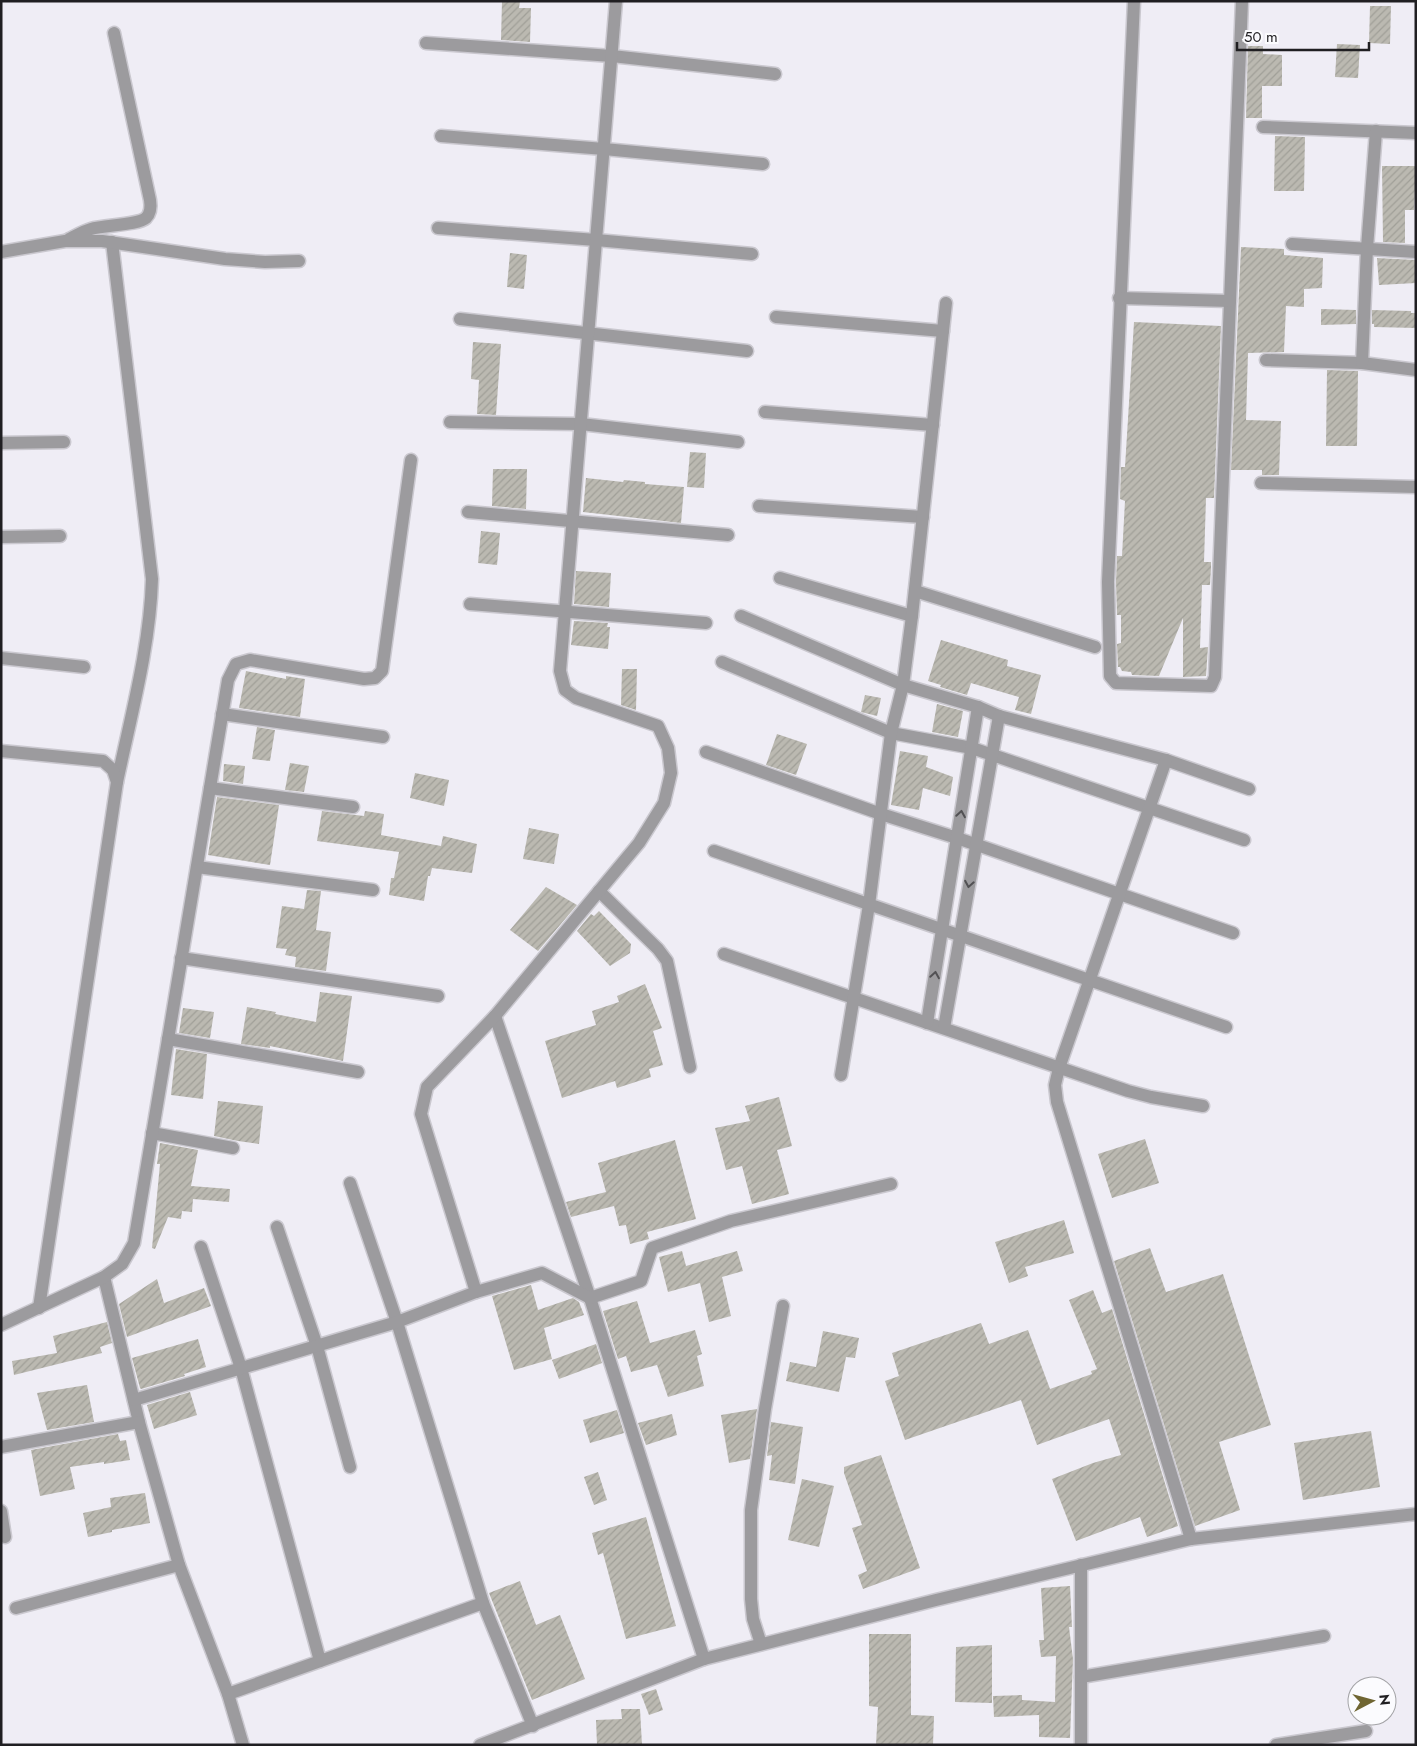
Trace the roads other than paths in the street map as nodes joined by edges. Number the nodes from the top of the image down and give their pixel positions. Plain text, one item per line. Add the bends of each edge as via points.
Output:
1 (616, 1) edge
2 (1134, 1) edge
3 (1242, 1) edge
4 (114, 33) dead end
5 (426, 43) dead end
6 (612, 56) junction
7 (775, 74) dead end
8 (1263, 127) dead end
9 (1376, 131) junction
10 (1416, 132) edge
11 (441, 136) dead end
12 (604, 148) junction
13 (763, 164) dead end
14 (438, 228) dead end
15 (596, 240) junction
16 (65, 241) junction
17 (112, 242) junction
18 (1292, 244) dead end
19 (1367, 248) junction
20 (1, 252) edge
21 (1416, 252) edge
22 (752, 254) dead end
23 (299, 261) dead end
24 (1120, 298) junction
25 (1230, 301) junction
26 (946, 303) dead end
27 (776, 317) dead end
28 (460, 319) dead end
29 (943, 331) junction
30 (588, 334) junction
31 (746, 351) dead end
32 (1266, 360) dead end
33 (1362, 363) junction
34 (1416, 370) edge
35 (765, 412) dead end
36 (450, 422) dead end
37 (581, 424) junction
38 (932, 425) junction
39 (64, 442) dead end
40 (738, 442) dead end
41 (1, 443) edge
42 (411, 460) dead end
43 (1261, 483) dead end
44 (1416, 487) edge
45 (759, 506) dead end
46 (468, 512) dead end
47 (923, 517) junction
48 (573, 521) junction
49 (728, 535) dead end
50 (60, 536) dead end
51 (1, 537) edge
52 (780, 578) dead end
53 (915, 591) junction
54 (470, 604) dead end
55 (565, 611) junction
56 (741, 616) dead end
57 (912, 616) junction
58 (706, 623) dead end
59 (1095, 648) dead end
60 (1, 658) edge
61 (722, 662) dead end
62 (84, 667) dead end
63 (903, 685) junction
64 (978, 707) junction
65 (222, 714) junction
66 (999, 716) junction
67 (891, 733) junction
68 (382, 737) dead end
69 (972, 748) junction
70 (1, 751) edge
71 (706, 752) dead end
72 (991, 754) junction
73 (1166, 760) junction
74 (117, 782) junction
75 (210, 788) junction
76 (1249, 789) dead end
77 (353, 807) dead end
78 (1150, 808) junction
79 (881, 814) junction
80 (958, 838) junction
81 (1244, 840) dead end
82 (976, 845) junction
83 (714, 851) dead end
84 (196, 867) junction
85 (373, 890) dead end
86 (599, 891) junction
87 (1119, 894) junction
88 (869, 904) junction
89 (942, 930) junction
90 (1232, 933) dead end
91 (960, 936) junction
92 (724, 954) dead end
93 (181, 958) junction
94 (1089, 980) junction
95 (438, 996) dead end
96 (854, 998) junction
97 (495, 1016) junction
98 (927, 1023) junction
99 (1226, 1027) dead end
100 (944, 1028) junction
101 (168, 1039) junction
102 (690, 1068) dead end
103 (1058, 1068) junction
104 (358, 1072) dead end
105 (841, 1075) dead end
106 (1204, 1106) dead end
107 (152, 1133) junction
108 (233, 1148) dead end
109 (350, 1183) dead end
110 (891, 1184) dead end
111 (277, 1227) dead end
112 (202, 1247) dead end
113 (104, 1277) junction
114 (476, 1292) junction
115 (590, 1298) junction
116 (783, 1306) dead end
117 (39, 1308) junction
118 (397, 1322) junction
119 (1, 1325) edge
120 (317, 1346) junction
121 (241, 1368) junction
122 (134, 1400) junction
123 (139, 1422) junction
124 (1, 1447) edge
125 (350, 1467) dead end
126 (1, 1511) edge
127 (1416, 1514) edge
128 (5, 1537) dead end
129 (1192, 1539) junction
130 (179, 1565) junction
131 (1081, 1565) junction
132 (483, 1603) junction
133 (16, 1608) dead end
134 (1324, 1636) dead end
135 (762, 1644) junction
136 (704, 1659) junction
137 (320, 1661) junction
138 (1081, 1676) junction
139 (228, 1694) junction
140 (533, 1726) junction
141 (1366, 1731) dead end
142 (1302, 1743) edge
143 (243, 1745) edge
144 (480, 1745) edge
145 (1081, 1745) edge
146 (1276, 1745) edge

1 - 6 street
2 - 24 street
3 - 25 street
4 - 16 street via 151,210 140,222 90,229
5 - 6 street
6 - 7 street
6 - 12 street
8 - 9 street
9 - 10 street
9 - 19 street
11 - 12 street
12 - 13 street
12 - 15 street
14 - 15 street
15 - 22 street
15 - 30 street
16 - 17 street
16 - 20 street
17 - 23 street via 225,259
17 - 74 street via 152,578 143,658
18 - 19 street
19 - 21 street
19 - 33 street
24 - 25 street
24 - 25 street via 1108,582 1110,676 1116,683 1211,686 1215,678
26 - 29 street
27 - 29 street
28 - 30 street
29 - 38 street
30 - 31 street
30 - 37 street
32 - 33 street
33 - 34 street
35 - 38 street
36 - 37 street
37 - 40 street
37 - 48 street
38 - 47 street
39 - 41 street
42 - 65 street via 382,670 374,678 364,679 250,660 236,664 228,680
43 - 44 street
45 - 47 street
46 - 48 street
47 - 53 street
48 - 49 street
48 - 55 street
50 - 51 street
52 - 57 street
53 - 57 street
53 - 59 street
54 - 55 street
55 - 58 street
55 - 86 street via 560,671 565,690 576,698 658,726 668,748 671,773 664,802 640,844
56 - 63 street
57 - 63 street
60 - 62 street
61 - 67 street
63 - 64 street
63 - 67 street
64 - 66 street
64 - 69 street
65 - 68 street
65 - 75 street
66 - 72 street
66 - 73 street
67 - 69 street
67 - 79 street
69 - 72 street
80 -> 69 street
70 - 74 street via 103,761 113,770
71 - 79 street
72 - 78 street
72 - 82 street
73 - 76 street
73 - 78 street
74 - 117 street
75 - 77 street
75 - 84 street
78 - 81 street
78 - 87 street
79 - 80 street
79 - 88 street
80 - 82 street
80 - 89 street
82 - 87 street
82 -> 91 street
83 - 88 street
84 - 85 street
84 - 93 street
86 - 97 street
86 - 102 street via 658,949 666,961
87 - 90 street
87 - 94 street
88 - 89 street
88 - 96 street
89 - 91 street
98 -> 89 street
91 - 94 street
91 - 100 street
92 - 96 street
93 - 95 street
93 - 101 street
94 - 99 street
94 - 103 street
96 - 98 street
96 - 105 street
97 - 114 street via 427,1087 421,1114
97 - 115 street
98 - 100 street
100 - 103 street
101 - 104 street
101 - 107 street
103 - 106 street via 1151,1098
103 - 129 street via 1057,1102
107 - 108 street
107 - 113 street via 134,1243 122,1264
109 - 118 street
110 - 115 street via 731,1222 652,1248 641,1281
111 - 120 street
112 - 121 street
113 - 117 street
113 - 122 street
114 - 115 street via 542,1273
114 - 118 street
115 - 136 street
116 - 135 street via 751,1510 751,1599 753,1619
117 - 119 street
118 - 120 street
118 - 132 street
120 - 121 street
120 - 125 street
121 - 122 street
121 - 137 street
122 - 123 street
123 - 124 street
123 - 130 street
126 - 128 street
127 - 129 street
129 - 131 street
130 - 133 street
130 - 139 street
131 - 135 street
131 - 138 street
132 - 137 street
132 - 140 street
134 - 138 street
135 - 136 street
136 - 140 street
137 - 139 street
138 - 145 street
139 - 143 street
140 - 144 street
141 - 142 street
142 - 146 street

